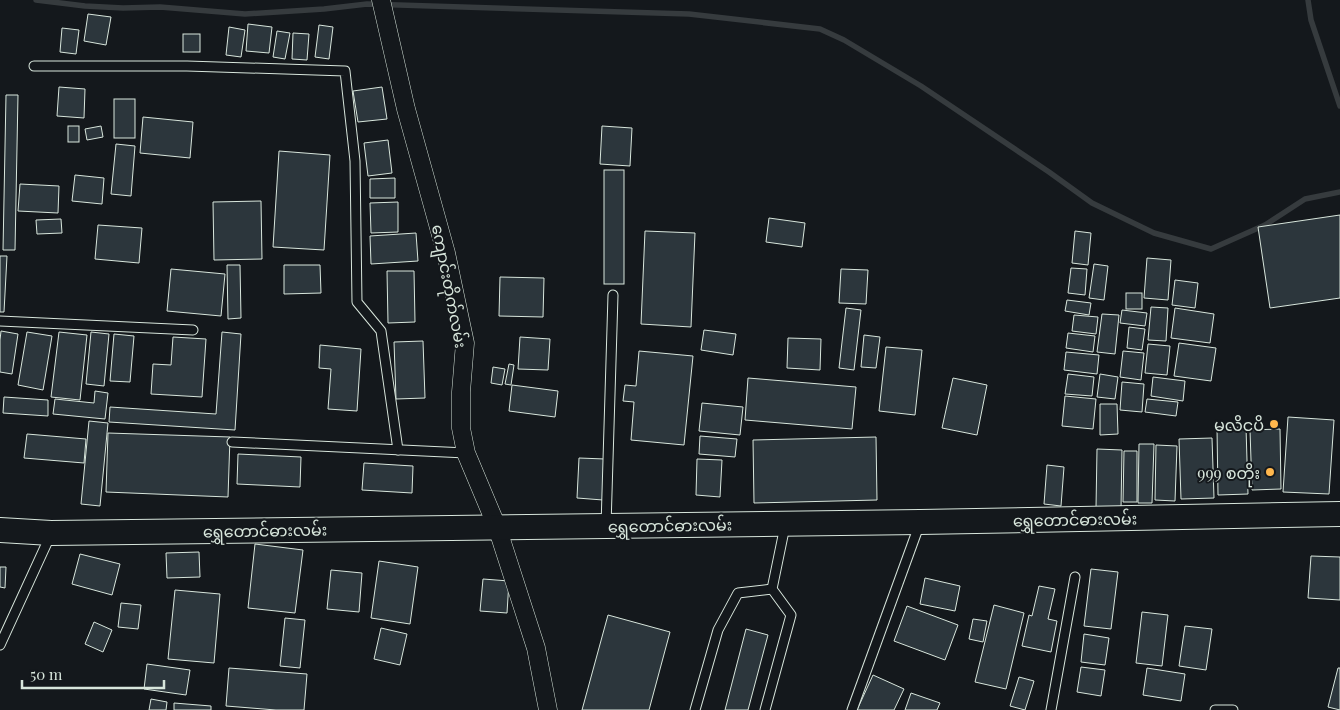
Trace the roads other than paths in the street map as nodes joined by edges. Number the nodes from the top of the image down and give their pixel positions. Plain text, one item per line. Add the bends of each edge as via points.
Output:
1 (382, 2) edge
2 (34, 66) dead end
3 (613, 295) dead end
4 (0, 321) edge
5 (193, 330) dead end
6 (232, 442) dead end
7 (398, 450) junction
8 (466, 453) junction
9 (1340, 514) edge
10 (920, 522) junction
11 (786, 524) junction
12 (606, 526) junction
13 (497, 527) junction
14 (0, 530) edge
15 (51, 533) junction
16 (1075, 577) dead end
17 (772, 589) junction
18 (0, 645) edge
19 (548, 710) edge
20 (695, 710) edge
21 (765, 710) edge
22 (852, 710) edge
23 (1051, 710) edge
24 (1215, 710) edge
25 (1233, 710) edge

1 - 8 street, ကျောင်းတိုက်လမ်း via 406,109 446,253 464,343 461,428
2 - 7 lane via 345,71 355,161 357,302 381,331
3 - 12 lane
4 - 5 lane
6 - 7 lane
7 - 8 lane
8 - 13 street, ကျောင်းတိုက်လမ်း
9 - 10 street, ရွှေတောင်ဓားလမ်း
10 - 11 street, ရွှေတောင်ဓားလမ်း
10 - 22 lane
11 - 12 street, ရွှေတောင်ဓားလမ်း
11 - 17 lane
12 - 13 street, ရွှေတောင်ဓားလမ်း
13 - 15 street, ရွှေတောင်ဓားလမ်း
13 - 19 street, ကျောင်းတိုက်လမ်း via 536,648
14 - 15 street, ရွှေတောင်ဓားလမ်း
15 - 18 lane
16 - 23 lane
17 - 20 lane via 738,593 718,630
17 - 21 lane via 791,615
24 - 25 lane

